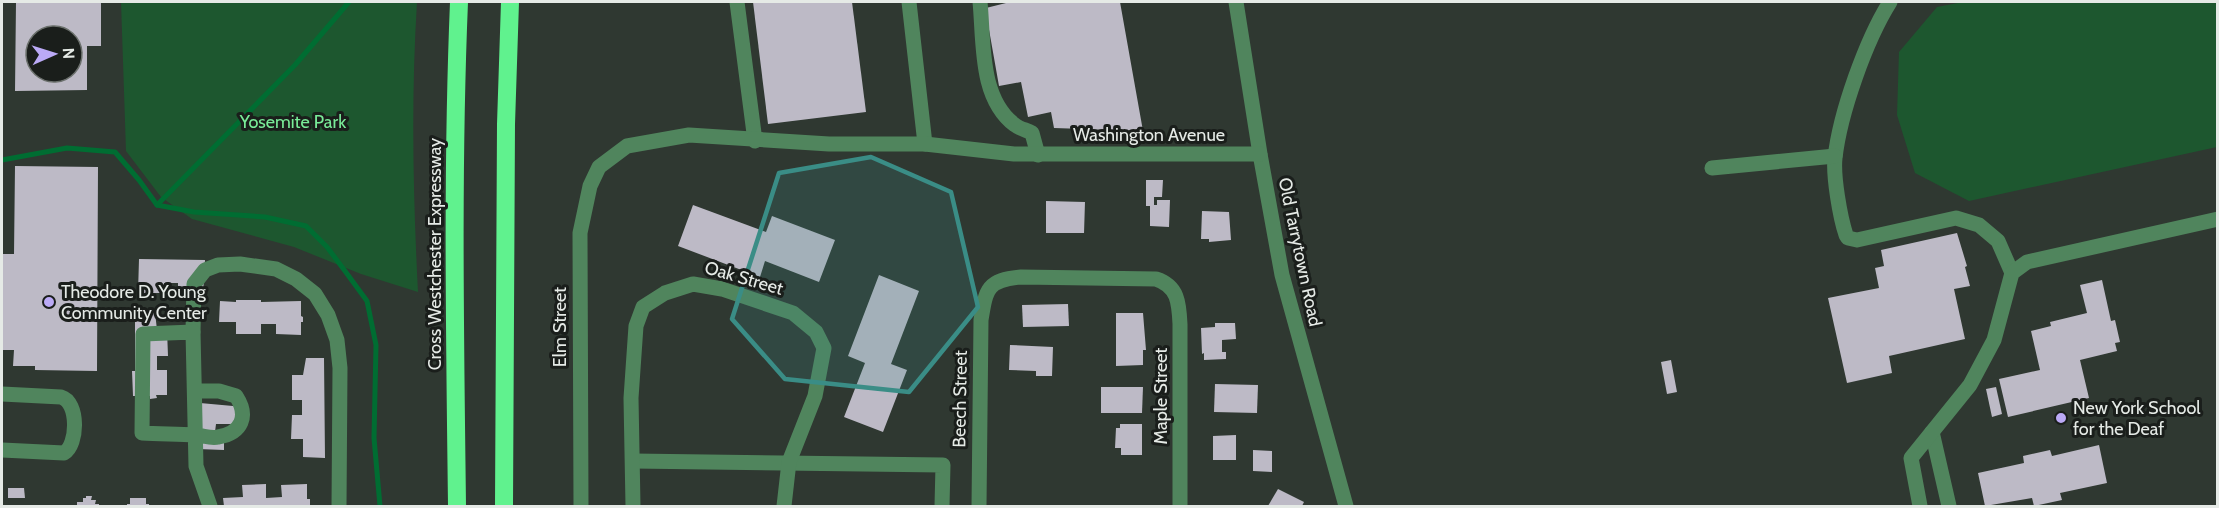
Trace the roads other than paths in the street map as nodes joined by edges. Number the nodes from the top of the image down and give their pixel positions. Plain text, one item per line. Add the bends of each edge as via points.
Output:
1 (459, 2) edge
2 (510, 2) edge
3 (737, 2) edge
4 (909, 2) edge
5 (980, 2) edge
6 (1236, 2) edge
7 (1890, 2) edge
8 (755, 141) junction
9 (926, 144) junction
10 (1260, 154) junction
11 (1038, 155) junction
12 (1835, 156) junction
13 (611, 157) joint
14 (1712, 168) dead end
15 (2217, 219) edge
16 (2012, 273) junction
17 (986, 293) joint
18 (193, 332) junction
19 (195, 391) junction
20 (2, 394) edge
21 (1932, 432) junction
22 (196, 435) junction
23 (2, 450) edge
24 (633, 462) junction
25 (789, 462) junction
26 (210, 507) edge
27 (339, 507) edge
28 (457, 507) edge
29 (504, 507) edge
30 (581, 507) edge
31 (633, 507) edge
32 (784, 507) edge
33 (942, 507) edge
34 (979, 507) edge
35 (1180, 507) edge
36 (1346, 507) edge
37 (1920, 507) edge
38 (1949, 507) edge

1 - 28 highway, Cross Westchester Expressway via 454,278
2 - 29 highway
3 - 8 street
4 - 9 street
5 - 11 street via 991,92 1016,126 1032,133
6 - 10 street, Old Tarrytown Road
7 - 12 street via 1849,95
8 - 9 street, Washington Avenue
8 - 13 street, Washington Avenue via 689,135 627,146
9 - 11 street, Washington Avenue
10 - 11 street, Washington Avenue
10 - 36 street, Old Tarrytown Road via 1282,275
12 - 14 street
12 - 16 street via 1834,171 1848,238 1857,240 1956,218 1979,225 1998,241
13 - 30 street, Elm Street via 599,167 590,186 580,233
15 - 16 street via 2027,262
16 - 21 street via 1994,340 1970,385
17 - 34 street, Beech Street via 981,320
17 - 35 street, Maple Street via 992,284 1021,277 1156,279 1172,288 1178,297 1180,324
18 - 19 street
18 - 22 street via 143,334 142,433
18 - 27 street via 194,284 205,270 218,265 276,268 315,294 337,340
19 - 22 street
19 - 22 street via 236,396 243,420 234,432 216,438
20 - 23 street via 66,398 72,406 73,437 71,448 64,453
21 - 37 street via 1911,458
21 - 38 street
22 - 26 street via 196,466
24 - 25 street
24 - 25 street, Oak Street via 631,398 636,326 642,307 665,293 693,284 722,289 793,313 816,332 824,348 819,378
24 - 31 street, Oak Street
25 - 32 street, Oak Street
25 - 33 street via 943,465

